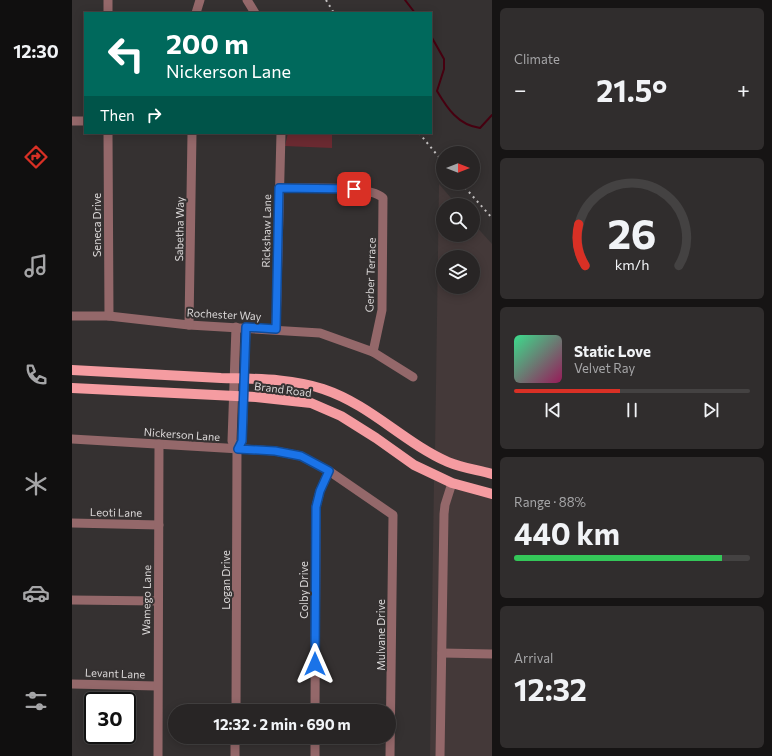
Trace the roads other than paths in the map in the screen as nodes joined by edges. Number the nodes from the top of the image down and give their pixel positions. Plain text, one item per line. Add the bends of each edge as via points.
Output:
1 (108, 0) edge
2 (200, 0) edge
3 (247, 0) edge
4 (108, 12) edge
5 (196, 12) edge
6 (254, 12) edge
7 (84, 120) edge
8 (72, 121) edge
9 (108, 134) edge
10 (192, 134) edge
11 (281, 134) edge
12 (279, 188) junction
13 (72, 316) edge
14 (109, 316) junction
15 (189, 325) junction
16 (236, 327) junction
17 (246, 327) junction
18 (276, 329) junction
19 (373, 352) junction
20 (72, 370) edge
21 (413, 377) dead end
22 (239, 378) junction
23 (72, 388) edge
24 (238, 396) junction
25 (72, 439) edge
26 (159, 444) junction
27 (238, 449) junction
28 (329, 471) junction
29 (492, 474) edge
30 (452, 483) junction
31 (492, 494) edge
32 (393, 515) joint
33 (72, 524) edge
34 (159, 524) junction
35 (72, 600) edge
36 (158, 601) junction
37 (442, 653) junction
38 (492, 654) edge
39 (72, 684) edge
40 (158, 686) junction
41 (236, 704) edge
42 (315, 704) edge
43 (235, 744) edge
44 (315, 744) edge
45 (158, 756) edge
46 (235, 756) edge
47 (315, 756) edge
48 (390, 756) edge
49 (440, 756) edge

1 - 4 street
2 - 5 street
3 - 6 street
7 - 8 street
9 - 14 street, Seneca Drive
10 - 15 street, Sabetha Way
11 - 12 street, Rickshaw Lane
12 - 18 street, Rickshaw Lane
12 - 19 street, Gerber Terrace via 354,189 378,194 383,198 382,310
13 - 14 street, Rochester Way
14 - 15 street, Rochester Way
15 - 16 street, Rochester Way
16 - 17 street, Rochester Way
16 - 22 street, Logan Drive
17 - 18 street, Rochester Way
17 - 22 street, Logan Drive
18 - 19 street, Rochester Way via 320,333
19 - 21 street, Rochester Way
20 - 22 main road, Brand Road
22 - 24 street, Logan Drive
22 - 29 main road, Brand Road via 300,383 322,388 347,398 371,412 448,462
23 - 24 main road, Brand Road
24 - 27 street, Logan Drive via 232,441
24 - 30 main road, Brand Road via 311,404 352,424 414,465
25 - 26 street, Nickerson Lane
26 - 27 street, Nickerson Lane
26 - 34 street, Wamego Lane
27 - 28 street, Nickerson Lane via 275,451 301,456
27 - 41 street, Logan Drive
28 - 32 street, Nickerson Lane
28 - 42 street, Colby Drive via 316,507
30 - 31 main road, Brand Road
30 - 37 street via 444,514
32 - 48 street, Mulvane Drive
33 - 34 street, Leoti Lane
34 - 36 street, Wamego Lane
35 - 36 street
36 - 40 street, Wamego Lane
37 - 38 street
37 - 49 street
39 - 40 street, Levant Lane
40 - 45 street, Wamego Lane
43 - 46 street
44 - 47 street

